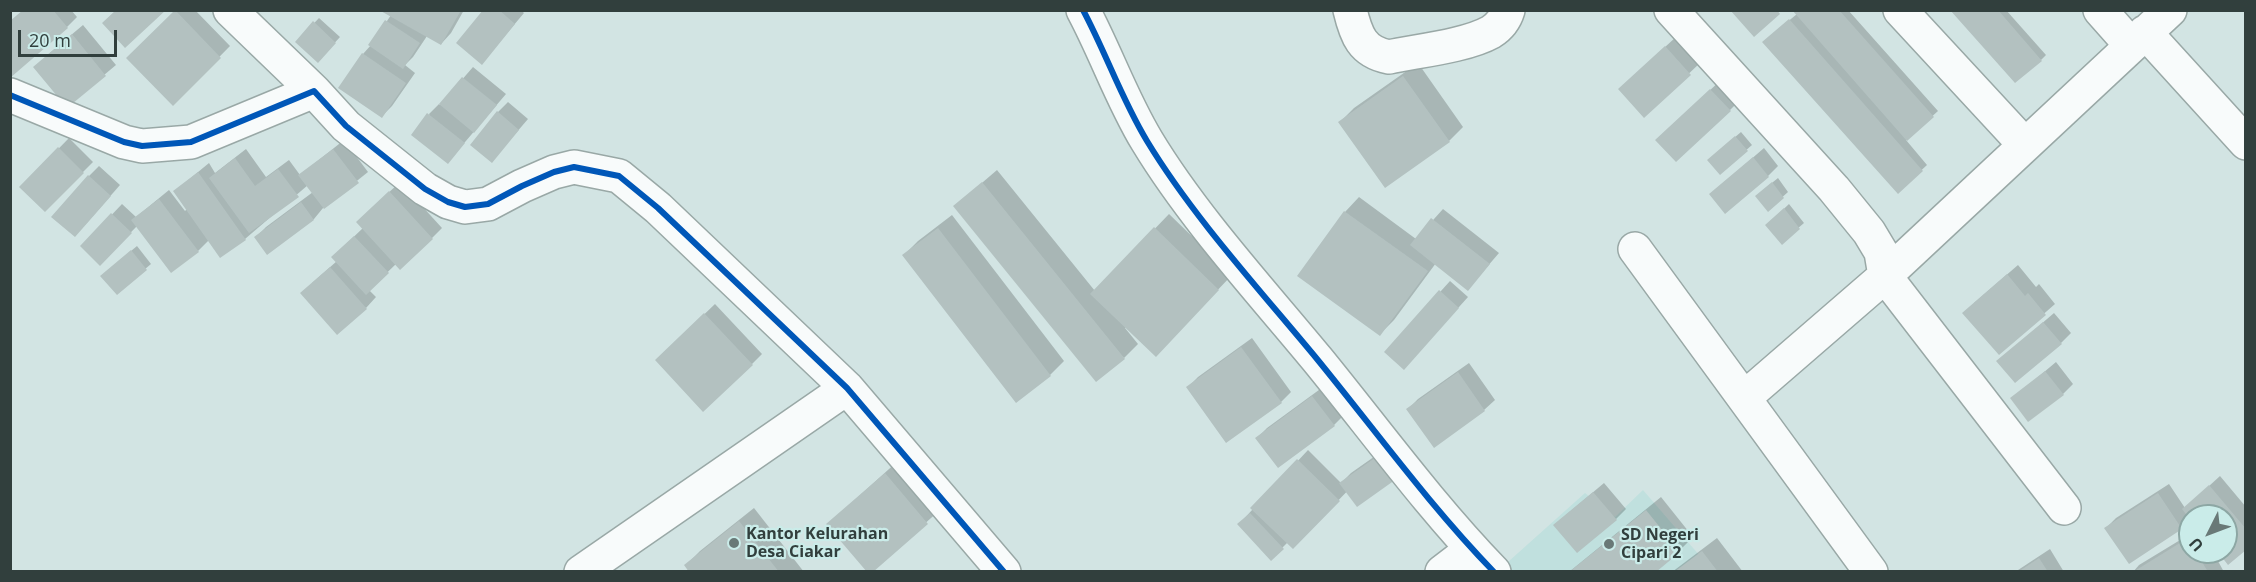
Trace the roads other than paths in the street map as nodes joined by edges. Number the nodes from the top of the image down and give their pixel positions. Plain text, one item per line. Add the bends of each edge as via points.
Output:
1 (230, 10) edge
2 (1083, 10) edge
3 (1350, 10) edge
4 (1508, 10) edge
5 (1671, 10) edge
6 (1900, 10) edge
7 (2100, 10) edge
8 (2170, 10) edge
9 (2138, 39) junction
10 (314, 91) junction
11 (10, 95) edge
12 (2246, 143) edge
13 (2025, 145) junction
14 (1635, 249) dead end
15 (1885, 276) junction
16 (847, 388) junction
17 (1744, 398) junction
18 (2064, 508) dead end
19 (1483, 560) edge
20 (581, 572) edge
21 (1004, 572) edge
22 (1442, 572) edge
23 (1871, 572) edge

1 - 10 street
2 - 19 street via 1146,140 1190,203
3 - 4 street via 1366,48 1389,57 1491,32 1505,19
5 - 15 street via 1869,232 1881,252
6 - 13 street
7 - 9 street
8 - 9 street
9 - 12 street
9 - 13 street
10 - 11 street via 191,142 142,146
10 - 16 street via 346,126 447,202 465,207 488,204 554,172 574,167 619,176 658,208
13 - 15 street
14 - 17 street
15 - 17 street
15 - 18 street
16 - 20 street
16 - 21 street
17 - 23 street
19 - 22 street

